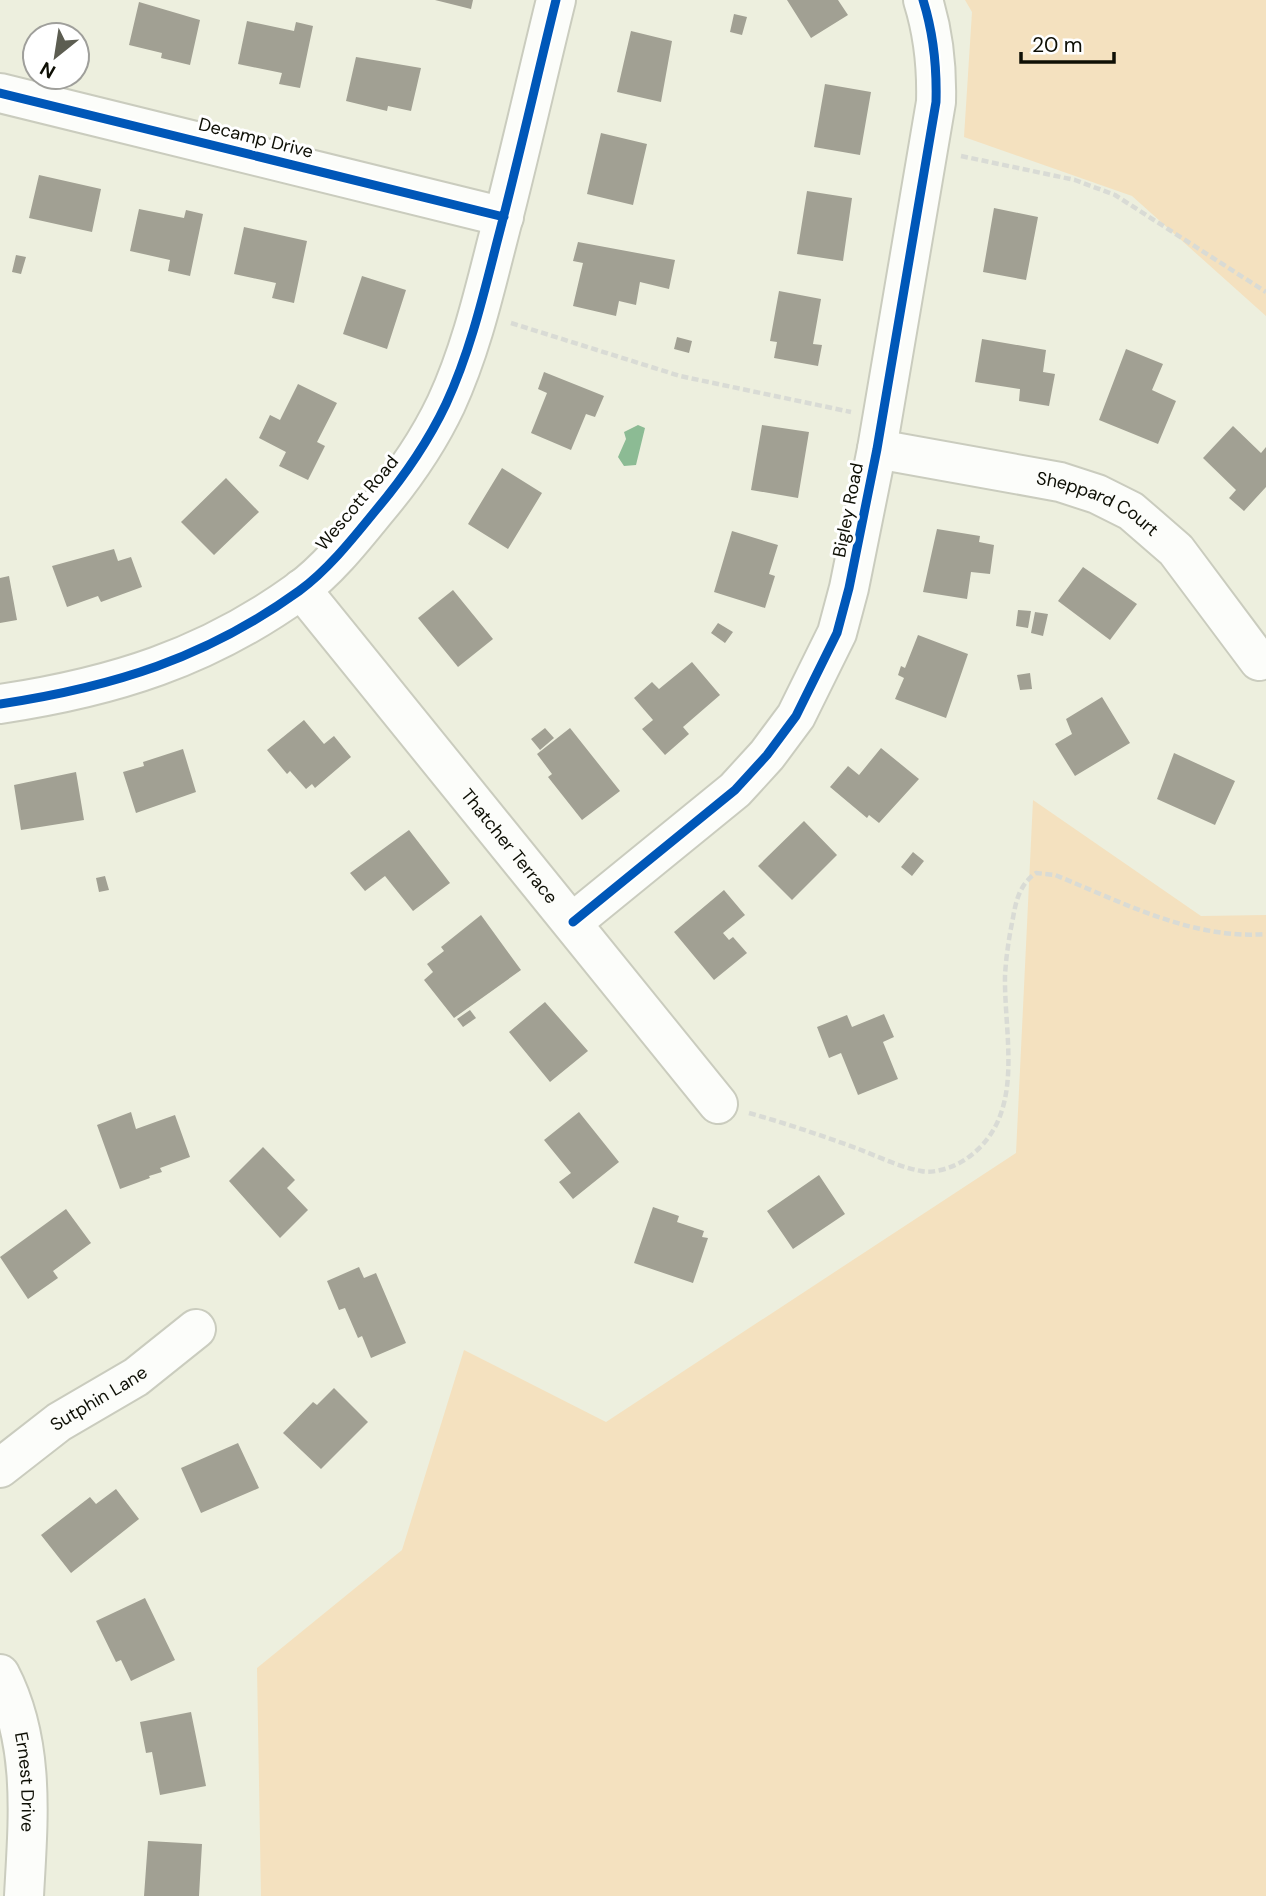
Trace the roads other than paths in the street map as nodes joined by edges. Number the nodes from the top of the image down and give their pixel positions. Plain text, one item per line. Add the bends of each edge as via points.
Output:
1 (556, 0) edge
2 (923, 0) edge
3 (0, 93) edge
4 (504, 217) junction
5 (879, 434) junction
6 (301, 589) junction
7 (1258, 661) dead end
8 (0, 704) edge
9 (573, 922) junction
10 (718, 1104) road end
11 (196, 1329) dead end
12 (0, 1468) edge
13 (0, 1674) edge
14 (24, 1896) edge

1 - 4 street, Wescott Road
2 - 5 street, Bigley Road via 937,65 936,102
3 - 4 street, Decamp Drive
4 - 6 street, Wescott Road via 479,314 449,397 423,446 359,530
5 - 7 street, Sheppard Court via 1060,482 1132,512 1176,550
5 - 9 street, Bigley Road via 837,633 796,716 735,790
6 - 8 street, Wescott Road via 232,633 141,674 60,695
6 - 9 street, Thatcher Terrace
9 - 10 street, Thatcher Terrace
11 - 12 street, Sutphin Lane via 136,1377 59,1422
13 - 14 street, Ernest Drive via 13,1699 29,1794

